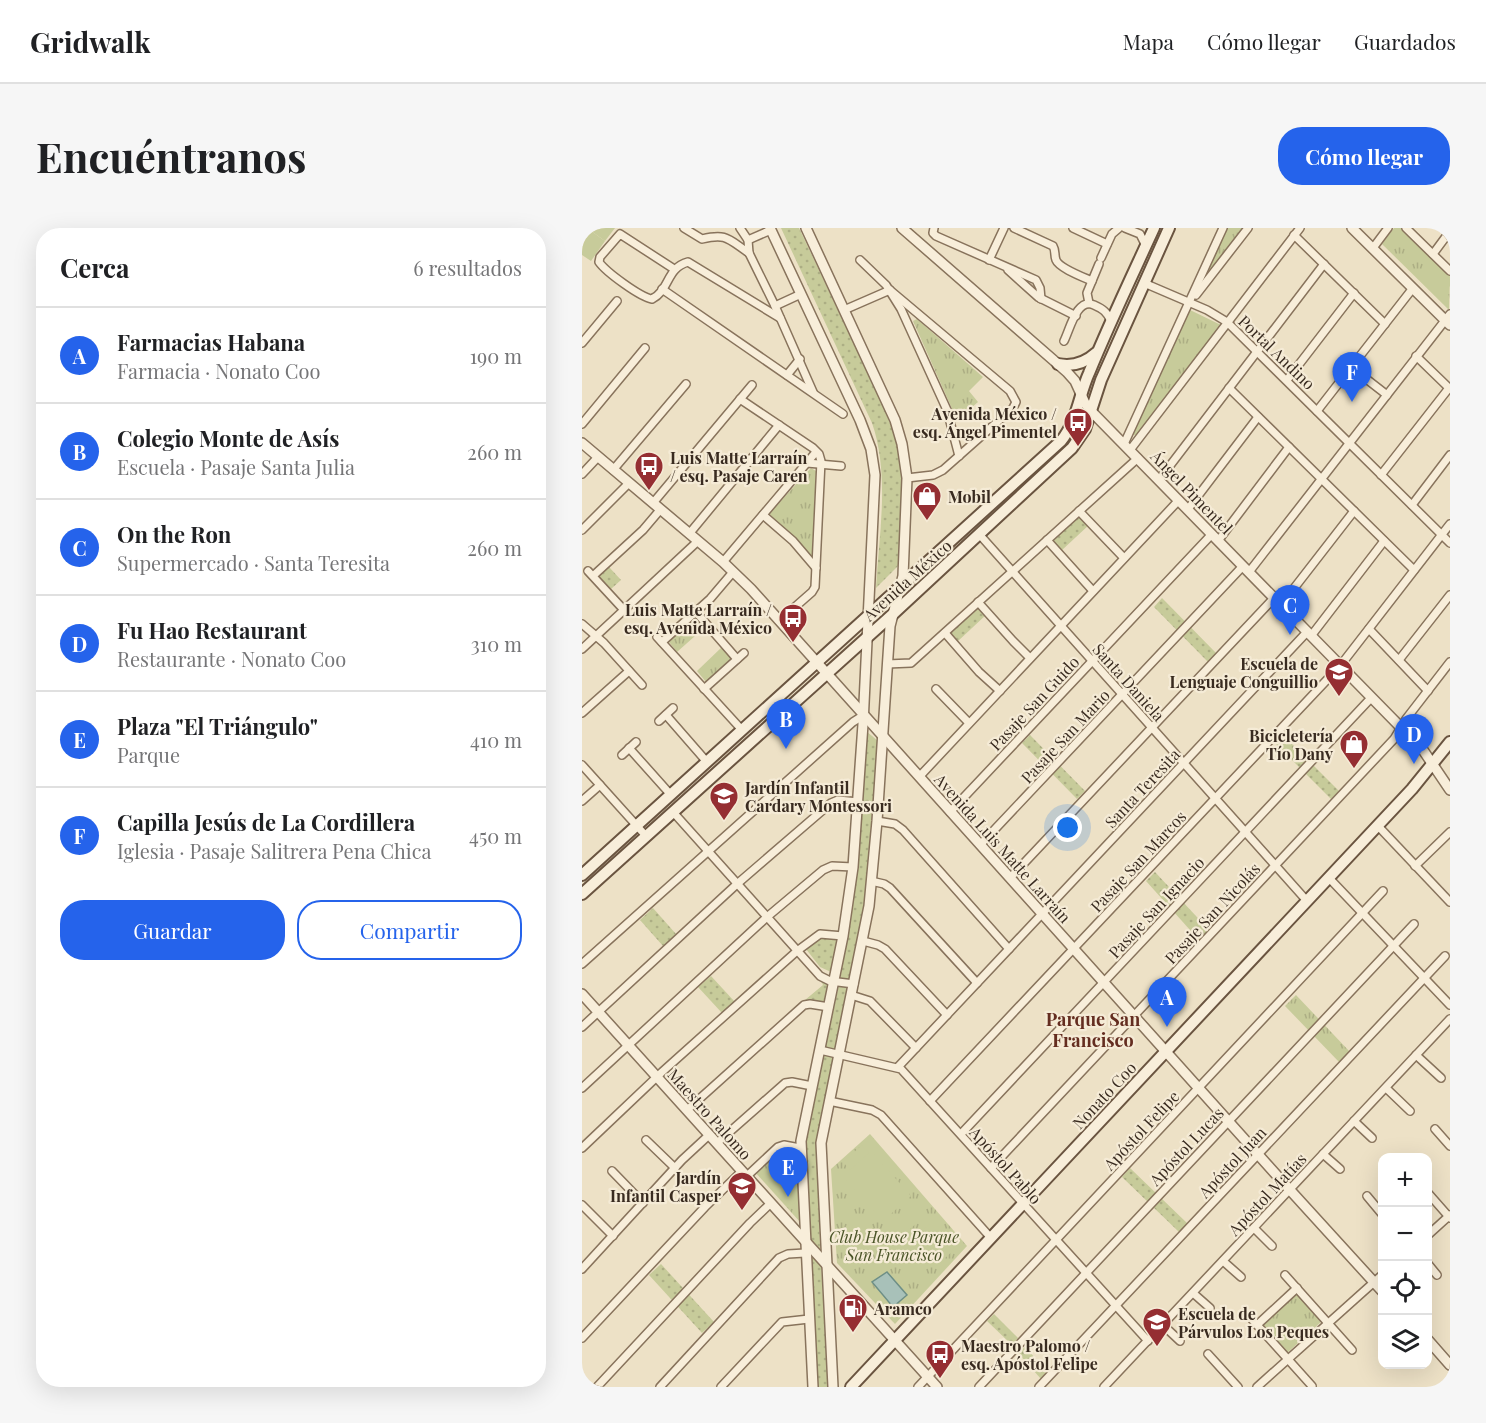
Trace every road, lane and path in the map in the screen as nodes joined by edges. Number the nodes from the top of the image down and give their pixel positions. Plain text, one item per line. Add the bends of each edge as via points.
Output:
1 (684, 228) edge
2 (739, 228) edge
3 (806, 228) edge
4 (902, 228) edge
5 (934, 228) edge
6 (1004, 228) edge
7 (1014, 228) edge
8 (1073, 228) edge
9 (1119, 228) edge
10 (1125, 228) edge
11 (1153, 228) edge
12 (1169, 228) edge
13 (1223, 228) edge
14 (1248, 228) edge
15 (1300, 228) edge
16 (1352, 228) edge
17 (1388, 228) edge
18 (1406, 228) edge
19 (771, 229) edge
20 (1450, 231) edge
21 (1140, 234) junction
22 (1294, 235) junction
23 (728, 239) junction
24 (748, 240) junction
25 (1107, 244) junction
26 (1146, 246) junction
27 (1373, 248) junction
28 (749, 253) junction
29 (1433, 254) junction
30 (860, 260) dead end
31 (989, 260) junction
32 (1324, 264) junction
33 (1004, 266) junction
34 (674, 269) junction
35 (1450, 271) edge
36 (1092, 281) junction
37 (1144, 283) junction
38 (1413, 288) junction
39 (662, 289) junction
40 (891, 290) junction
41 (1354, 293) junction
42 (801, 294) junction
43 (1041, 299) junction
44 (617, 301) dead end
45 (1120, 302) junction
46 (773, 303) junction
47 (1089, 303) junction
48 (1189, 303) junction
49 (760, 307) junction
50 (1105, 309) junction
51 (844, 310) junction
52 (1076, 316) junction
53 (780, 318) junction
54 (1448, 320) edge
55 (1112, 321) junction
56 (1227, 322) junction
57 (1385, 324) junction
58 (1064, 341) dead end
59 (582, 343) edge
60 (645, 348) dead end
61 (1098, 350) junction
62 (1257, 351) junction
63 (1416, 357) junction
64 (800, 359) junction
65 (1058, 364) junction
66 (1351, 367) junction
67 (787, 375) junction
68 (1287, 380) junction
69 (686, 384) dead end
70 (752, 385) dead end
71 (1229, 388) junction
72 (1449, 389) edge
73 (813, 393) junction
74 (1081, 393) junction
75 (1387, 395) junction
76 (740, 399) junction
77 (1091, 411) junction
78 (1317, 411) junction
79 (843, 414) dead end
80 (1258, 417) junction
81 (582, 424) edge
82 (779, 425) junction
83 (1349, 443) junction
84 (582, 444) edge
85 (1127, 447) junction
86 (1289, 447) junction
87 (816, 452) junction
88 (1450, 455) edge
89 (959, 456) junction
90 (598, 457) junction
91 (1138, 458) junction
92 (807, 463) junction
93 (821, 464) junction
94 (841, 466) dead end
95 (613, 470) junction
96 (582, 474) edge
97 (1382, 475) junction
98 (907, 478) junction
99 (1321, 479) junction
100 (1159, 480) junction
101 (629, 483) junction
102 (1179, 500) junction
103 (1412, 505) junction
104 (657, 507) junction
105 (1188, 509) junction
106 (1079, 511) junction
107 (1354, 511) junction
108 (763, 515) junction
109 (1450, 524) edge
110 (582, 530) edge
111 (689, 534) junction
112 (979, 534) junction
113 (1442, 535) junction
114 (1215, 537) junction
115 (1047, 540) junction
116 (1384, 541) junction
117 (698, 542) junction
118 (1450, 543) edge
119 (1124, 558) junction
120 (723, 562) junction
121 (816, 568) junction
122 (1246, 569) junction
123 (1414, 570) junction
124 (1012, 571) junction
125 (733, 572) junction
126 (901, 587) junction
127 (1093, 591) junction
128 (1450, 595) edge
129 (978, 602) junction
130 (1278, 602) junction
131 (624, 610) junction
132 (696, 612) junction
133 (892, 614) junction
134 (868, 616) junction
135 (779, 621) junction
136 (582, 624) edge
137 (1061, 625) junction
138 (1369, 629) junction
139 (945, 633) junction
140 (1309, 634) junction
141 (596, 636) junction
142 (867, 636) junction
143 (582, 649) edge
144 (744, 653) dead end
145 (1030, 658) junction
146 (737, 659) junction
147 (1399, 660) junction
148 (1092, 661) junction
149 (1450, 662) edge
150 (816, 663) junction
151 (887, 664) junction
152 (1340, 666) junction
153 (629, 671) junction
154 (826, 673) junction
155 (642, 685) dead end
156 (704, 689) junction
157 (936, 689) dead end
158 (865, 690) junction
159 (1428, 690) junction
160 (1000, 691) junction
161 (1123, 694) junction
162 (847, 697) junction
163 (1371, 698) junction
164 (673, 708) dead end
165 (582, 713) edge
166 (666, 715) junction
167 (864, 716) junction
168 (659, 722) dead end
169 (969, 723) junction
170 (1152, 727) junction
171 (1401, 728) junction
172 (742, 730) junction
173 (882, 736) junction
174 (636, 742) dead end
175 (1450, 742) edge
176 (628, 748) junction
177 (622, 755) dead end
178 (707, 762) junction
179 (1184, 763) junction
180 (1432, 764) junction
181 (582, 765) edge
182 (919, 777) junction
183 (600, 785) junction
184 (1450, 790) edge
185 (671, 795) junction
186 (1216, 798) junction
187 (582, 801) edge
188 (858, 802) junction
189 (673, 812) junction
190 (950, 812) junction
191 (877, 821) junction
192 (637, 826) junction
193 (1377, 826) junction
194 (1245, 832) junction
195 (1450, 832) edge
196 (646, 836) junction
197 (980, 845) junction
198 (707, 850) junction
199 (1275, 865) junction
200 (1415, 866) junction
201 (852, 867) junction
202 (582, 875) edge
203 (1010, 878) junction
204 (1329, 878) junction
205 (871, 881) junction
206 (737, 884) junction
207 (1383, 891) dead end
208 (582, 894) edge
209 (1449, 898) edge
210 (1307, 901) junction
211 (1362, 913) junction
212 (1042, 914) junction
213 (767, 917) junction
214 (1414, 924) dead end
215 (843, 936) junction
216 (862, 941) junction
217 (1394, 946) junction
218 (1009, 949) junction
219 (1074, 949) junction
220 (797, 951) junction
221 (1445, 956) dead end
222 (582, 964) edge
223 (1424, 978) junction
224 (834, 982) junction
225 (1104, 982) junction
226 (977, 983) junction
227 (854, 984) junction
228 (582, 994) edge
229 (851, 995) junction
230 (1450, 1005) edge
231 (829, 1007) junction
232 (598, 1012) junction
233 (947, 1016) junction
234 (1134, 1016) junction
235 (1449, 1022) edge
236 (582, 1027) edge
237 (628, 1045) junction
238 (916, 1048) junction
239 (820, 1050) junction
240 (1166, 1052) junction
241 (839, 1054) junction
242 (1416, 1055) junction
243 (898, 1067) junction
244 (657, 1077) junction
245 (1441, 1078) dead end
246 (812, 1086) junction
247 (582, 1088) edge
248 (1198, 1088) junction
249 (1386, 1088) junction
250 (829, 1101) junction
251 (930, 1101) junction
252 (687, 1110) junction
253 (1410, 1111) dead end
254 (1228, 1121) junction
255 (1354, 1121) junction
256 (1435, 1129) dead end
257 (961, 1134) junction
258 (709, 1135) junction
259 (1372, 1138) dead end
260 (646, 1140) dead end
261 (717, 1143) junction
262 (1450, 1146) edge
263 (582, 1148) edge
264 (800, 1148) junction
265 (1323, 1154) junction
266 (1258, 1155) junction
267 (675, 1168) junction
268 (991, 1168) junction
269 (1340, 1169) dead end
270 (612, 1171) dead end
271 (744, 1173) junction
272 (1290, 1190) junction
273 (1367, 1196) dead end
274 (1432, 1197) edge
275 (643, 1203) junction
276 (771, 1203) junction
277 (1023, 1204) junction
278 (582, 1205) edge
279 (1378, 1208) edge
280 (1450, 1216) edge
281 (1254, 1228) junction
282 (1432, 1232) edge
283 (613, 1236) junction
284 (991, 1238) junction
285 (805, 1240) junction
286 (1056, 1240) junction
287 (1272, 1246) dead end
288 (805, 1253) junction
289 (1223, 1260) junction
290 (826, 1264) junction
291 (582, 1268) edge
292 (1432, 1269) edge
293 (1086, 1273) junction
294 (1285, 1275) dead end
295 (1437, 1275) dead end
296 (1241, 1277) dead end
297 (1378, 1279) edge
298 (1375, 1282) junction
299 (1378, 1285) edge
300 (1297, 1288) junction
301 (1193, 1293) junction
302 (1116, 1306) junction
303 (1210, 1308) dead end
304 (1249, 1316) dead end
305 (809, 1319) junction
306 (1328, 1323) junction
307 (1163, 1325) junction
308 (1257, 1325) junction
309 (582, 1338) edge
310 (895, 1340) junction
311 (1148, 1341) junction
312 (1180, 1341) dead end
313 (1432, 1345) edge
314 (1352, 1350) dead end
315 (1208, 1354) dead end
316 (1288, 1359) junction
317 (1450, 1365) edge
318 (928, 1376) junction
319 (1312, 1386) edge
320 (597, 1387) edge
321 (660, 1387) edge
322 (721, 1387) edge
323 (813, 1387) edge
324 (833, 1387) edge
325 (851, 1387) edge
326 (918, 1387) edge
327 (937, 1387) edge
328 (979, 1387) edge
329 (1039, 1387) edge
330 (1104, 1387) edge
331 (1238, 1387) edge
332 (1257, 1387) edge

1 - 23 street via 702,239 719,235
2 - 23 street
2 - 24 street
3 - 51 street
4 - 65 street, Ángel Pimentel
5 - 31 street via 936,236
6 - 31 street
7 - 36 street via 1053,246 1059,265
8 - 25 street
9 - 25 street
10 - 21 street
11 - 21 street
11 - 26 main road, Avenida México
12 - 37 main road, Avenida México
13 - 48 street
14 - 48 street
15 - 22 street
16 - 27 street
17 - 27 street
18 - 29 street
19 - 24 street
19 - 42 street
20 - 29 street
21 - 26 street
22 - 32 street
22 - 56 street
23 - 28 street
24 - 28 street
25 - 36 street
26 - 45 main road, Avenida México
27 - 38 street
28 - 46 street
29 - 35 street
30 - 40 street
31 - 33 street
32 - 41 street
32 - 62 street
33 - 43 street
33 - 43 street via 1036,280
34 - 39 street
34 - 39 street via 620,234 600,257 601,266 647,298 656,297
34 - 49 street via 688,262
36 - 47 street via 1087,293
37 - 48 street, Portal Andino
37 - 77 main road, Avenida México
38 - 54 street
38 - 57 street
39 - 67 street
40 - 51 street
40 - 89 street via 947,410
40 - 89 street via 1010,392 1016,402
41 - 57 street
41 - 68 street
42 - 46 street
42 - 134 street via 873,455 875,497
43 - 52 street
44 - 59 street
45 - 50 street
45 - 55 main road, Avenida México
46 - 49 street
46 - 53 street
47 - 50 street
47 - 52 street
48 - 56 street, Portal Andino
48 - 85 street
49 - 53 street
50 - 55 street
51 - 98 street via 895,420
52 - 58 street
53 - 64 street
54 - 63 street, Pasaje San Mario
55 - 61 main road, Avenida México
56 - 62 street, Portal Andino
56 - 85 street
57 - 66 street
60 - 81 street
61 - 65 main road via 1083,362
61 - 74 main road, Avenida México
62 - 68 street, Portal Andino
62 - 71 street
63 - 72 street
63 - 75 street, Pasaje San Mario
64 - 67 street
64 - 73 street
65 - 74 street, Ángel Pimentel via 1072,376
66 - 75 street
66 - 78 street
67 - 73 street
68 - 78 street, Portal Andino
69 - 95 street
70 - 76 street
71 - 80 street
71 - 100 street
72 - 97 street
73 - 79 street
74 - 77 street, Ángel Pimentel
74 - 126 main road, Avenida México via 1071,427 1061,441
75 - 83 street, Pasaje San Mario
76 - 82 street
76 - 104 street
77 - 85 street, Ángel Pimentel
77 - 112 main road, Avenida México via 1072,448
78 - 83 street, Portal Andino
80 - 86 street
80 - 105 street
82 - 87 street
82 - 111 street
83 - 97 street, Portal Andino
83 - 99 street, Pasaje San Mario
84 - 90 street, Avenida Luis Matte Larraín
85 - 91 street, Ángel Pimentel
86 - 99 street
86 - 114 street, Pasaje San Guido
87 - 92 street
87 - 93 street
88 - 103 street
89 - 98 street via 936,474
90 - 95 street, Avenida Luis Matte Larraín
90 - 96 street
91 - 100 street, Ángel Pimentel
91 - 106 street
92 - 93 street
92 - 108 street
93 - 94 street
93 - 121 street
95 - 101 street, Avenida Luis Matte Larraín
97 - 103 street, Portal Andino
98 - 126 street
99 - 107 street
99 - 122 street, Pasaje San Mario
100 - 102 street, Ángel Pimentel
101 - 104 street, Avenida Luis Matte Larraín
101 - 110 street
102 - 105 street, Ángel Pimentel
102 - 119 street
103 - 113 street, Portal Andino
104 - 111 street, Avenida Luis Matte Larraín
104 - 131 street via 640,533 591,573
105 - 114 street, Ángel Pimentel
106 - 115 street
106 - 119 street
107 - 116 street
107 - 130 street
108 - 120 street
108 - 121 street
109 - 113 street, Pasaje San Marcos
111 - 117 street, Avenida Luis Matte Larraín
112 - 124 street, Santa Daniela
112 - 133 main road, Avenida México
113 - 118 street, Portal Andino
113 - 123 street, Pasaje San Marcos
114 - 122 street, Ángel Pimentel
114 - 148 street, Pasaje San Guido
115 - 124 street
115 - 127 street
116 - 123 street
116 - 140 street, Santa Teresita
117 - 120 street, Avenida Luis Matte Larraín
117 - 131 street
119 - 127 street
120 - 125 street, Avenida Luis Matte Larraín
121 - 135 street via 814,589
122 - 130 street, Ángel Pimentel
122 - 161 street, Pasaje San Mario
123 - 138 street, Pasaje San Marcos
124 - 129 street
124 - 137 street, Santa Daniela
125 - 132 street
125 - 135 street, Avenida Luis Matte Larraín
126 - 133 street
126 - 134 main road, Avenida México
127 - 137 street
128 - 147 street
129 - 139 street
129 - 145 street
130 - 140 street, Ángel Pimentel
130 - 170 street
131 - 141 street
132 - 146 street
132 - 156 street via 659,640
133 - 142 main road, Avenida México
133 - 151 street
134 - 142 street
134 - 150 main road, Avenida México
135 - 150 street, Avenida Luis Matte Larraín
136 - 141 street
137 - 145 street
137 - 148 street, Santa Daniela
138 - 147 street
138 - 152 street, Pasaje San Marcos
139 - 151 street via 909,664
139 - 160 street
140 - 152 street, Ángel Pimentel
140 - 179 street, Santa Teresita
141 - 143 street
141 - 153 street
142 - 154 main road, Avenida México
142 - 158 street
144 - 146 street
145 - 160 street
146 - 156 street
147 - 159 street
148 - 161 street, Santa Daniela
148 - 190 street, Pasaje San Guido
149 - 159 street, Pasaje San Nicolás
150 - 154 street, Avenida Luis Matte Larraín
150 - 172 main road, Avenida México
151 - 173 street
152 - 163 street, Ángel Pimentel
152 - 186 street, Pasaje San Marcos
153 - 155 street
153 - 165 street
154 - 162 street, Avenida Luis Matte Larraín
154 - 189 main road, Avenida México
156 - 172 street
157 - 169 street
158 - 162 street
158 - 167 street
159 - 171 street, Pasaje San Nicolás
160 - 169 street
161 - 170 street, Santa Daniela
161 - 197 street, Pasaje San Mario
162 - 167 street, Avenida Luis Matte Larraín
163 - 171 street, Ángel Pimentel
163 - 194 street, Pasaje San Ignacio
164 - 166 street
166 - 168 street
166 - 178 street
167 - 173 street, Avenida Luis Matte Larraín
167 - 188 street
167 - 198 street
169 - 182 street
170 - 179 street, Santa Daniela
170 - 203 street
171 - 180 street, Ángel Pimentel
171 - 199 street, Pasaje San Nicolás
172 - 178 main road, Avenida México
173 - 182 street, Avenida Luis Matte Larraín
173 - 191 street
174 - 176 street
175 - 180 main road, Nonato Coo
176 - 177 street
176 - 185 street
178 - 185 main road, Avenida México
179 - 186 street, Santa Daniela
179 - 212 street, Santa Teresita
180 - 184 street, Ángel Pimentel
180 - 193 main road, Nonato Coo
181 - 183 street
182 - 190 street, Avenida Luis Matte Larraín
183 - 187 street
183 - 192 street
185 - 192 main road, Avenida México
186 - 194 street, Santa Daniela
186 - 219 street, Pasaje San Marcos
188 - 201 street
188 - 206 street via 833,802
189 - 196 main road, Avenida México
189 - 198 street
190 - 197 street, Avenida Luis Matte Larraín
191 - 205 street
191 - 218 street via 895,824 903,830
192 - 196 street
192 - 202 main road, Avenida México
193 - 200 street
193 - 204 main road, Nonato Coo
194 - 199 street, Santa Daniela
194 - 225 street, Pasaje San Ignacio
195 - 200 street
196 - 208 main road, Avenida México
197 - 203 street, Avenida Luis Matte Larraín
198 - 206 street
198 - 222 street
199 - 210 street, Santa Daniela
199 - 234 street, Pasaje San Nicolás
200 - 209 street
201 - 213 street via 826,868
201 - 215 street
203 - 212 street, Avenida Luis Matte Larraín
204 - 210 main road, Nonato Coo
204 - 211 street
205 - 216 street
205 - 226 street via 890,888
206 - 213 street
206 - 232 street
207 - 211 street, Apóstol Felipe
210 - 240 main road, Nonato Coo
211 - 217 street
211 - 248 street, Apóstol Felipe
212 - 218 street, Santa Teresita
212 - 219 street, Avenida Luis Matte Larraín
213 - 220 street
213 - 237 street
214 - 217 street, Apóstol Lucas
215 - 220 street via 820,934
215 - 224 street
216 - 227 street
216 - 233 street via 885,949
217 - 223 street
217 - 254 street, Apóstol Lucas
218 - 226 street, Santa Teresita
219 - 225 street, Avenida Luis Matte Larraín
219 - 251 street, Pasaje San Marcos
220 - 224 street via 820,976
220 - 244 street
221 - 223 street, Apóstol Juan
223 - 230 street
223 - 266 street, Apóstol Juan
224 - 227 street
224 - 231 street
225 - 234 street, Avenida Luis Matte Larraín
225 - 257 street, Pasaje San Ignacio
226 - 233 street, Santa Teresita
227 - 229 street
228 - 232 street, Maestro Palomo
229 - 238 street via 873,1003
229 - 241 street
231 - 239 street
231 - 252 street via 804,1005
232 - 236 street
232 - 237 street, Maestro Palomo
233 - 238 street, Santa Teresita
234 - 240 street, Avenida Luis Matte Larraín
234 - 268 street, Pasaje San Nicolás
235 - 242 street, Apóstol Matías
237 - 244 street, Maestro Palomo
237 - 247 street
238 - 243 street, Santa Teresita
239 - 241 street
239 - 246 street
240 - 248 street, Avenida Luis Matte Larraín
240 - 277 main road, Nonato Coo
241 - 243 street
241 - 250 street
242 - 245 street
242 - 249 street, Apóstol Matías
243 - 251 street, Apóstol Pablo
244 - 252 street, Maestro Palomo
244 - 263 street
246 - 261 street via 784,1083
246 - 264 street
248 - 254 street, Avenida Luis Matte Larraín
248 - 286 street, Apóstol Felipe
249 - 253 street
249 - 255 street, Apóstol Matías
250 - 284 street via 881,1115
250 - 290 street via 821,1143
251 - 257 street, Apóstol Pablo
252 - 258 street, Maestro Palomo
254 - 266 street, Avenida Luis Matte Larraín
254 - 293 street, Apóstol Lucas
255 - 259 street
255 - 265 street, Apóstol Matías
256 - 262 street
257 - 268 street, Apóstol Pablo
258 - 261 street, Maestro Palomo
258 - 267 street
260 - 267 street
261 - 271 street, Maestro Palomo
264 - 271 street via 778,1147
264 - 285 street
265 - 269 street
265 - 272 street, Apóstol Matías
266 - 272 street, Avenida Luis Matte Larraín
266 - 302 street, Apóstol Juan
267 - 275 street
268 - 277 street, Apóstol Pablo
270 - 275 street
271 - 276 street, Maestro Palomo
271 - 309 street via 705,1207
272 - 281 street, Apóstol Matías
272 - 298 street, Avenida Luis Matte Larraín
273 - 279 street
274 - 280 street
275 - 283 street
276 - 285 street, Maestro Palomo
276 - 320 street
277 - 284 main road, Nonato Coo
277 - 286 street, Apóstol Pablo
278 - 283 street
280 - 282 street
281 - 287 street
281 - 289 street, Apóstol Matías
283 - 291 street
284 - 310 main road, Nonato Coo
285 - 288 street
285 - 290 street, Maestro Palomo
286 - 293 street, Apóstol Pablo
286 - 318 street, Apóstol Felipe
288 - 305 street
288 - 321 street via 779,1258
289 - 296 street
289 - 301 street, Apóstol Matías
290 - 310 street, Maestro Palomo
290 - 324 street
292 - 295 street
293 - 302 street, Apóstol Pablo
293 - 328 street, Apóstol Lucas
294 - 300 street
297 - 298 street
298 - 299 street, Avenida Luis Matte Larraín
298 - 306 street
300 - 306 street
300 - 308 street
301 - 303 street
301 - 307 street, Apóstol Matías
302 - 311 street, Apóstol Pablo
302 - 329 street, Apóstol Juan
304 - 308 street
305 - 322 street via 782,1322
305 - 323 street
306 - 314 street
306 - 316 street
307 - 311 street, Apóstol Matías
307 - 312 street
308 - 316 street
310 - 318 street, Maestro Palomo
310 - 325 main road, Nonato Coo
311 - 330 street, Apóstol Matías
313 - 317 street
315 - 331 street
316 - 319 street
316 - 332 street
318 - 326 street, Apóstol Felipe
318 - 327 street, Maestro Palomo

